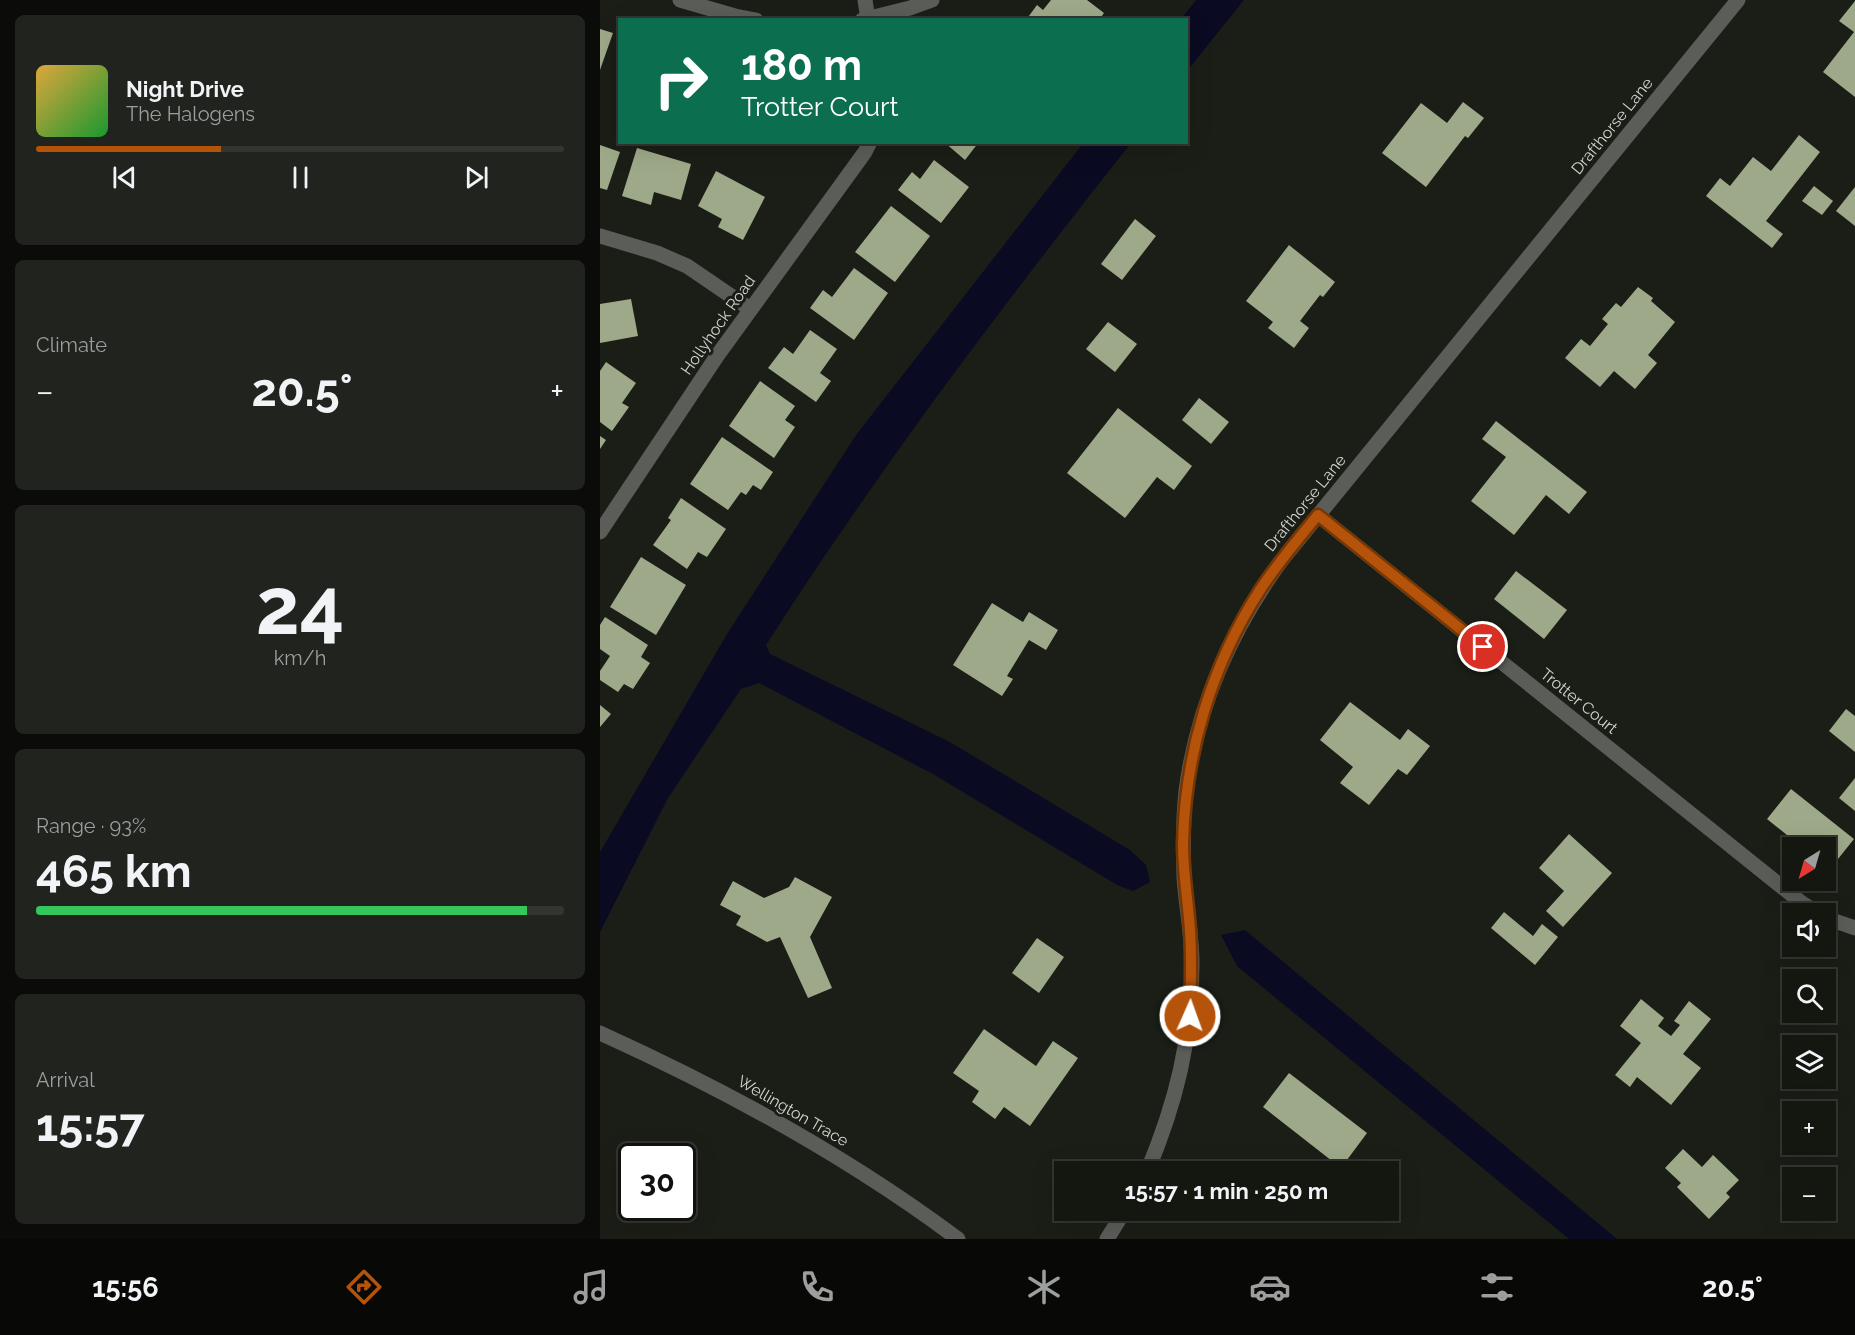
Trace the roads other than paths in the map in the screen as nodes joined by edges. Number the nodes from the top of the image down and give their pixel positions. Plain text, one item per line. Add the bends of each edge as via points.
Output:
1 (680, 0) edge
2 (865, 0) edge
3 (932, 0) edge
4 (1738, 0) edge
5 (746, 18) edge
6 (868, 18) edge
7 (872, 18) edge
8 (869, 144) edge
9 (600, 236) edge
10 (750, 309) junction
11 (1318, 515) junction
12 (600, 532) edge
13 (1802, 903) edge
14 (1836, 921) edge
15 (1855, 928) edge
16 (600, 1033) edge
17 (1152, 1161) edge
18 (1118, 1221) edge
19 (958, 1239) edge
20 (1107, 1239) edge

1 - 5 street
2 - 6 street
3 - 7 street
4 - 11 street, Drafthorse Lane
8 - 10 street, Hollyhock Road
9 - 10 street via 657,252 687,266
10 - 12 street, Hollyhock Road
11 - 13 street, Trotter Court
11 - 17 street, Drafthorse Lane via 1281,561 1243,619 1202,714 1186,792 1183,844 1192,963 1190,1016 1174,1099
14 - 15 street
16 - 19 street, Wellington Trace via 771,1117 848,1163
18 - 20 street

